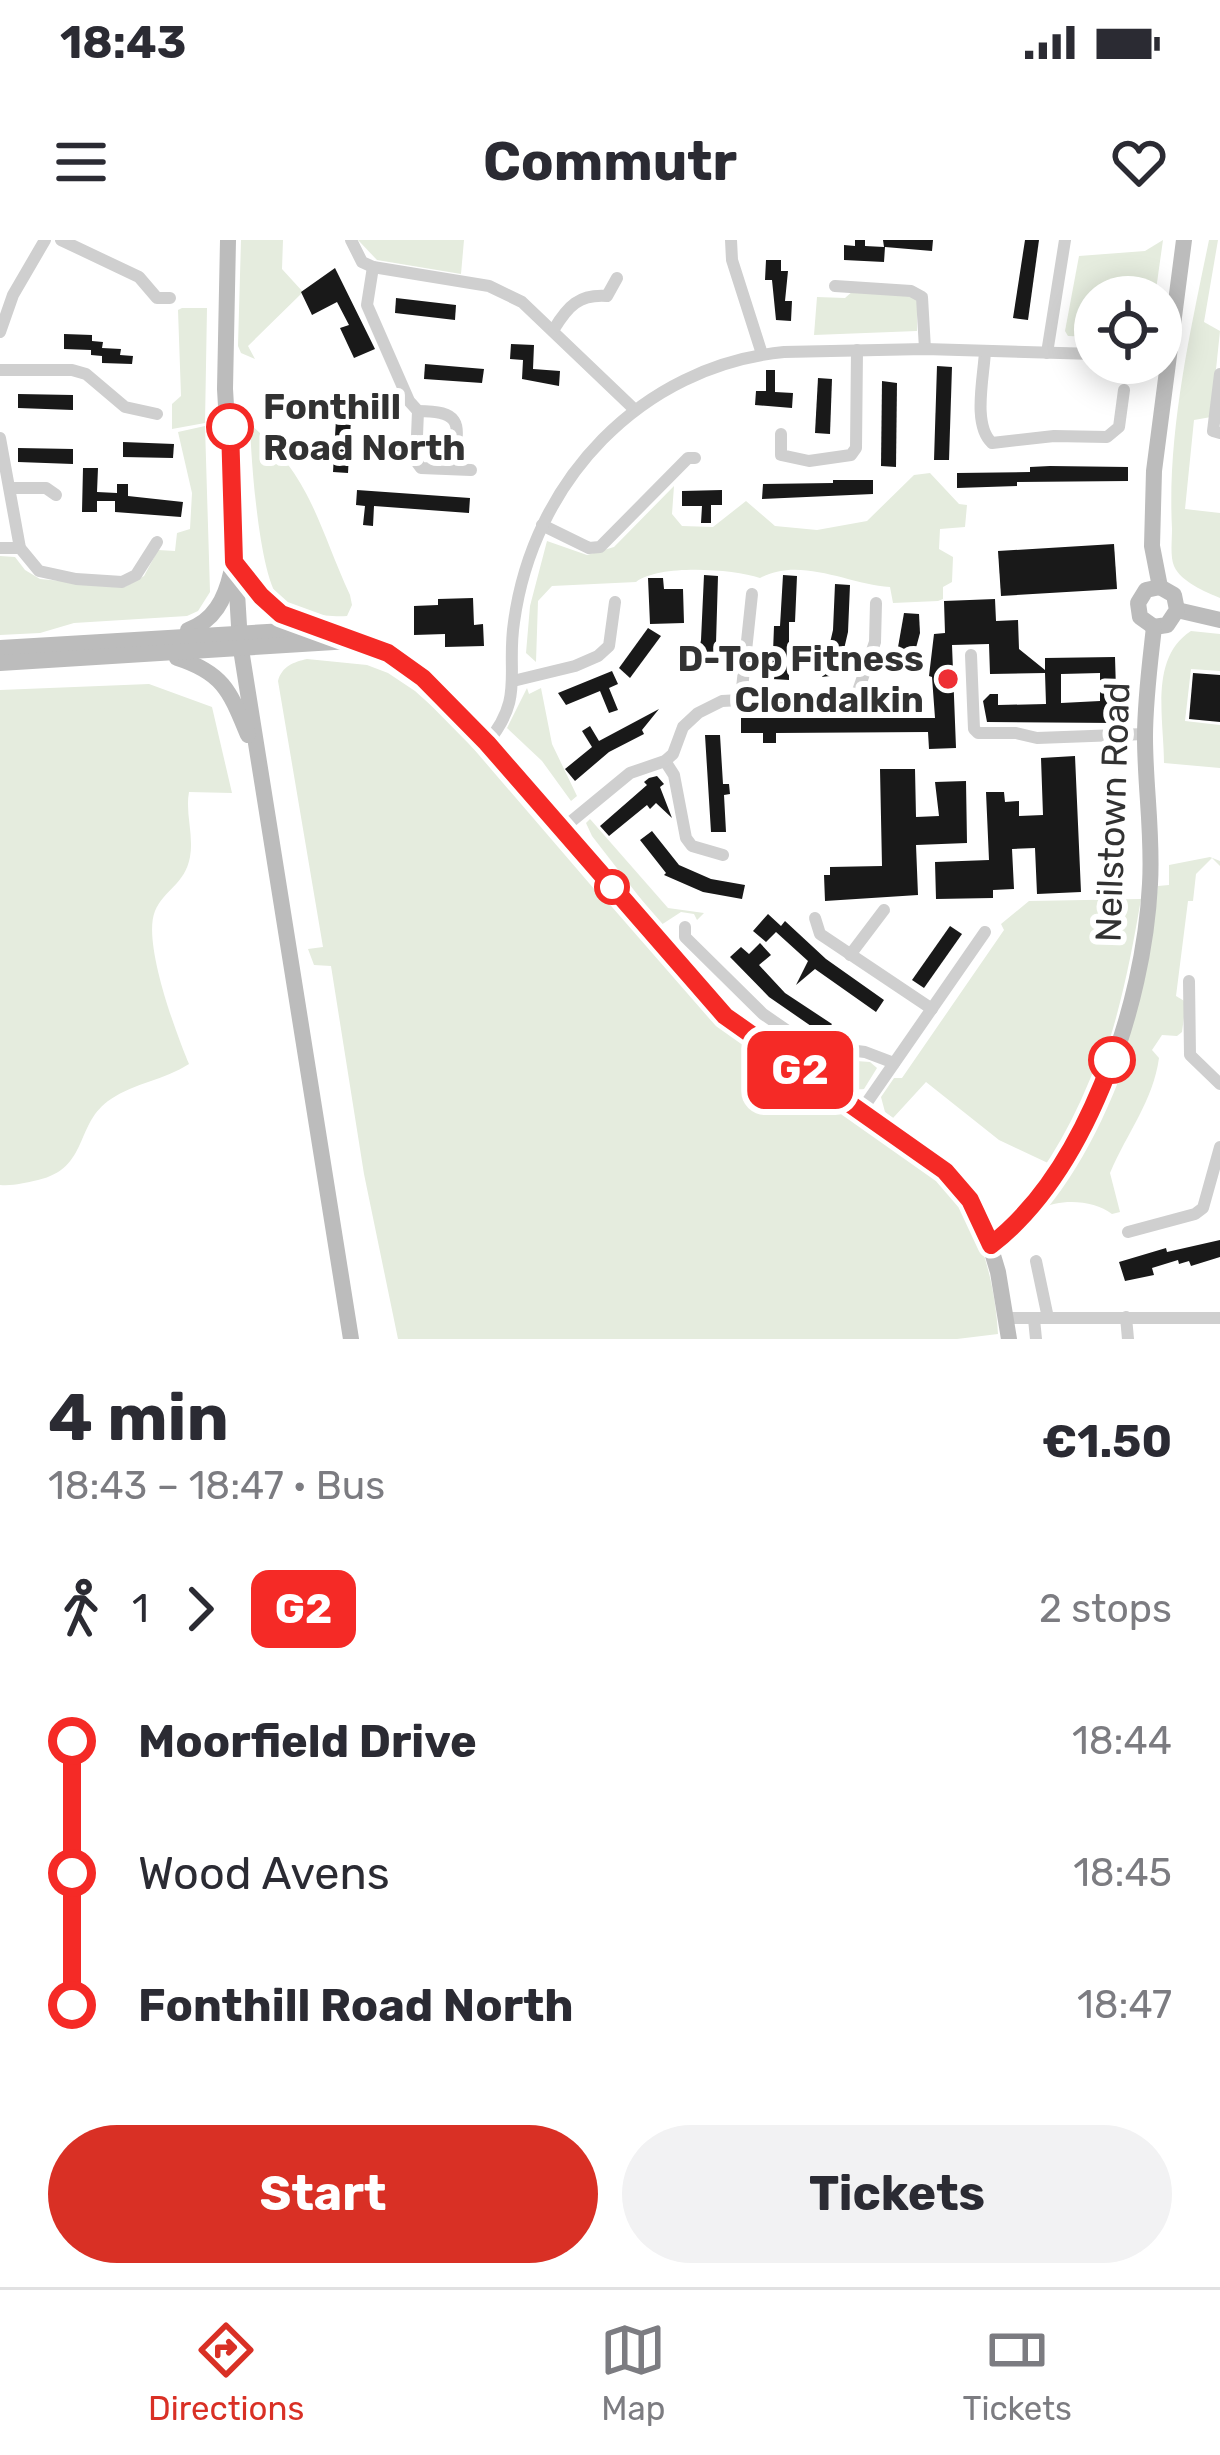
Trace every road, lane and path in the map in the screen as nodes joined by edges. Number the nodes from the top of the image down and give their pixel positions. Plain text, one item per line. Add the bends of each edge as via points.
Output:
1 (45, 240) edge
2 (61, 240) edge
3 (228, 240) edge
4 (351, 240) edge
5 (731, 240) edge
6 (1065, 240) edge
7 (1184, 240) edge
8 (373, 267) junction
9 (1178, 276) edge
10 (617, 278) dead end
11 (835, 286) dead end
12 (170, 298) dead end
13 (1, 326) edge
14 (554, 329) junction
15 (925, 349) junction
16 (857, 350) junction
17 (986, 351) junction
18 (1047, 353) junction
19 (762, 354) junction
20 (1074, 354) edge
21 (0, 370) edge
22 (1220, 374) edge
23 (1162, 384) edge
24 (1124, 390) dead end
25 (634, 409) junction
26 (418, 411) junction
27 (157, 414) dead end
28 (1220, 433) edge
29 (781, 434) dead end
30 (0, 438) edge
31 (382, 452) dead end
32 (416, 454) junction
33 (695, 458) dead end
34 (453, 468) junction
35 (471, 470) dead end
36 (10, 488) junction
37 (56, 495) dead end
38 (542, 525) junction
39 (157, 542) dead end
40 (0, 548) edge
41 (20, 548) junction
42 (234, 562) junction
43 (1160, 587) junction
44 (752, 594) dead end
45 (614, 602) dead end
46 (876, 603) dead end
47 (1178, 610) junction
48 (1220, 620) edge
49 (1154, 627) junction
50 (319, 629) junction
51 (240, 641) junction
52 (351, 641) junction
53 (165, 646) junction
54 (0, 648) edge
55 (971, 655) dead end
56 (0, 664) edge
57 (513, 681) junction
58 (857, 694) junction
59 (914, 697) dead end
60 (741, 698) junction
61 (1145, 734) junction
62 (487, 743) junction
63 (665, 761) junction
64 (259, 764) junction
65 (562, 829) junction
66 (723, 855) dead end
67 (884, 910) dead end
68 (815, 918) dead end
69 (685, 927) dead end
70 (985, 932) dead end
71 (850, 955) junction
72 (1190, 981) dead end
73 (932, 1009) junction
74 (894, 1063) junction
75 (1220, 1084) edge
76 (861, 1111) junction
77 (1220, 1147) edge
78 (1216, 1179) edge
79 (1128, 1232) dead end
80 (991, 1245) junction
81 (1036, 1261) dead end
82 (1126, 1317) junction
83 (1005, 1318) junction
84 (1220, 1318) edge
85 (1041, 1319) junction
86 (351, 1339) edge
87 (1009, 1339) edge
88 (1036, 1339) edge
89 (1128, 1339) edge

1 - 13 street
2 - 12 street
3 - 42 street
4 - 8 street
5 - 19 street
6 - 18 street
7 - 9 street, Neilstown Road
8 - 14 street via 490,286
8 - 26 street via 367,305
10 - 14 street via 607,296 575,301
11 - 15 street via 922,297
14 - 25 street
15 - 16 street
15 - 17 street
16 - 19 street
16 - 29 street via 851,455 781,455
17 - 18 street
17 - 24 street via 981,421 992,443 1107,437 1119,427
18 - 20 street
19 - 25 street
21 - 27 street via 72,370 125,407
22 - 28 street via 1213,430
23 - 43 street, Neilstown Road via 1152,546
25 - 38 street via 598,439
26 - 32 street
26 - 34 street via 459,413
30 - 36 street
31 - 32 street
32 - 34 street via 421,468
33 - 38 street via 600,547
34 - 35 street
36 - 37 street
36 - 41 street
38 - 57 street via 513,624
39 - 41 street via 122,582 39,572
40 - 41 street
42 - 50 street via 281,614
42 - 51 street
42 - 53 street via 205,624
43 - 47 street via 1174,595
43 - 49 street, Neilstown Road via 1138,603 1140,617
44 - 60 street
45 - 57 street via 609,646 598,656
46 - 58 street via 874,642
47 - 48 street
47 - 49 street
49 - 61 street, Neilstown Road
50 - 51 street
50 - 52 street
51 - 52 street
51 - 53 street
51 - 64 street
52 - 62 street via 388,653 423,678
53 - 54 street
53 - 56 street
53 - 64 street via 227,686
55 - 61 street via 978,734
57 - 62 street via 507,716
58 - 59 street
58 - 60 street
60 - 63 street via 698,713
61 - 80 street, Neilstown Road via 1150,881 1139,972 1121,1034 1081,1134 1031,1207
62 - 65 street
63 - 65 street via 630,773
63 - 66 street via 686,838
64 - 86 street
65 - 76 street via 725,1016
67 - 71 street
68 - 71 street via 820,934
69 - 74 street via 685,937 749,1001 808,1045
70 - 73 street
71 - 73 street
72 - 75 street via 1190,1055
73 - 74 street
74 - 76 street
76 - 80 street via 956,1182
77 - 78 street
78 - 79 street via 1195,1214
80 - 83 street
81 - 85 street
82 - 84 street
82 - 85 street
82 - 89 street
83 - 85 street
83 - 87 street
85 - 88 street

